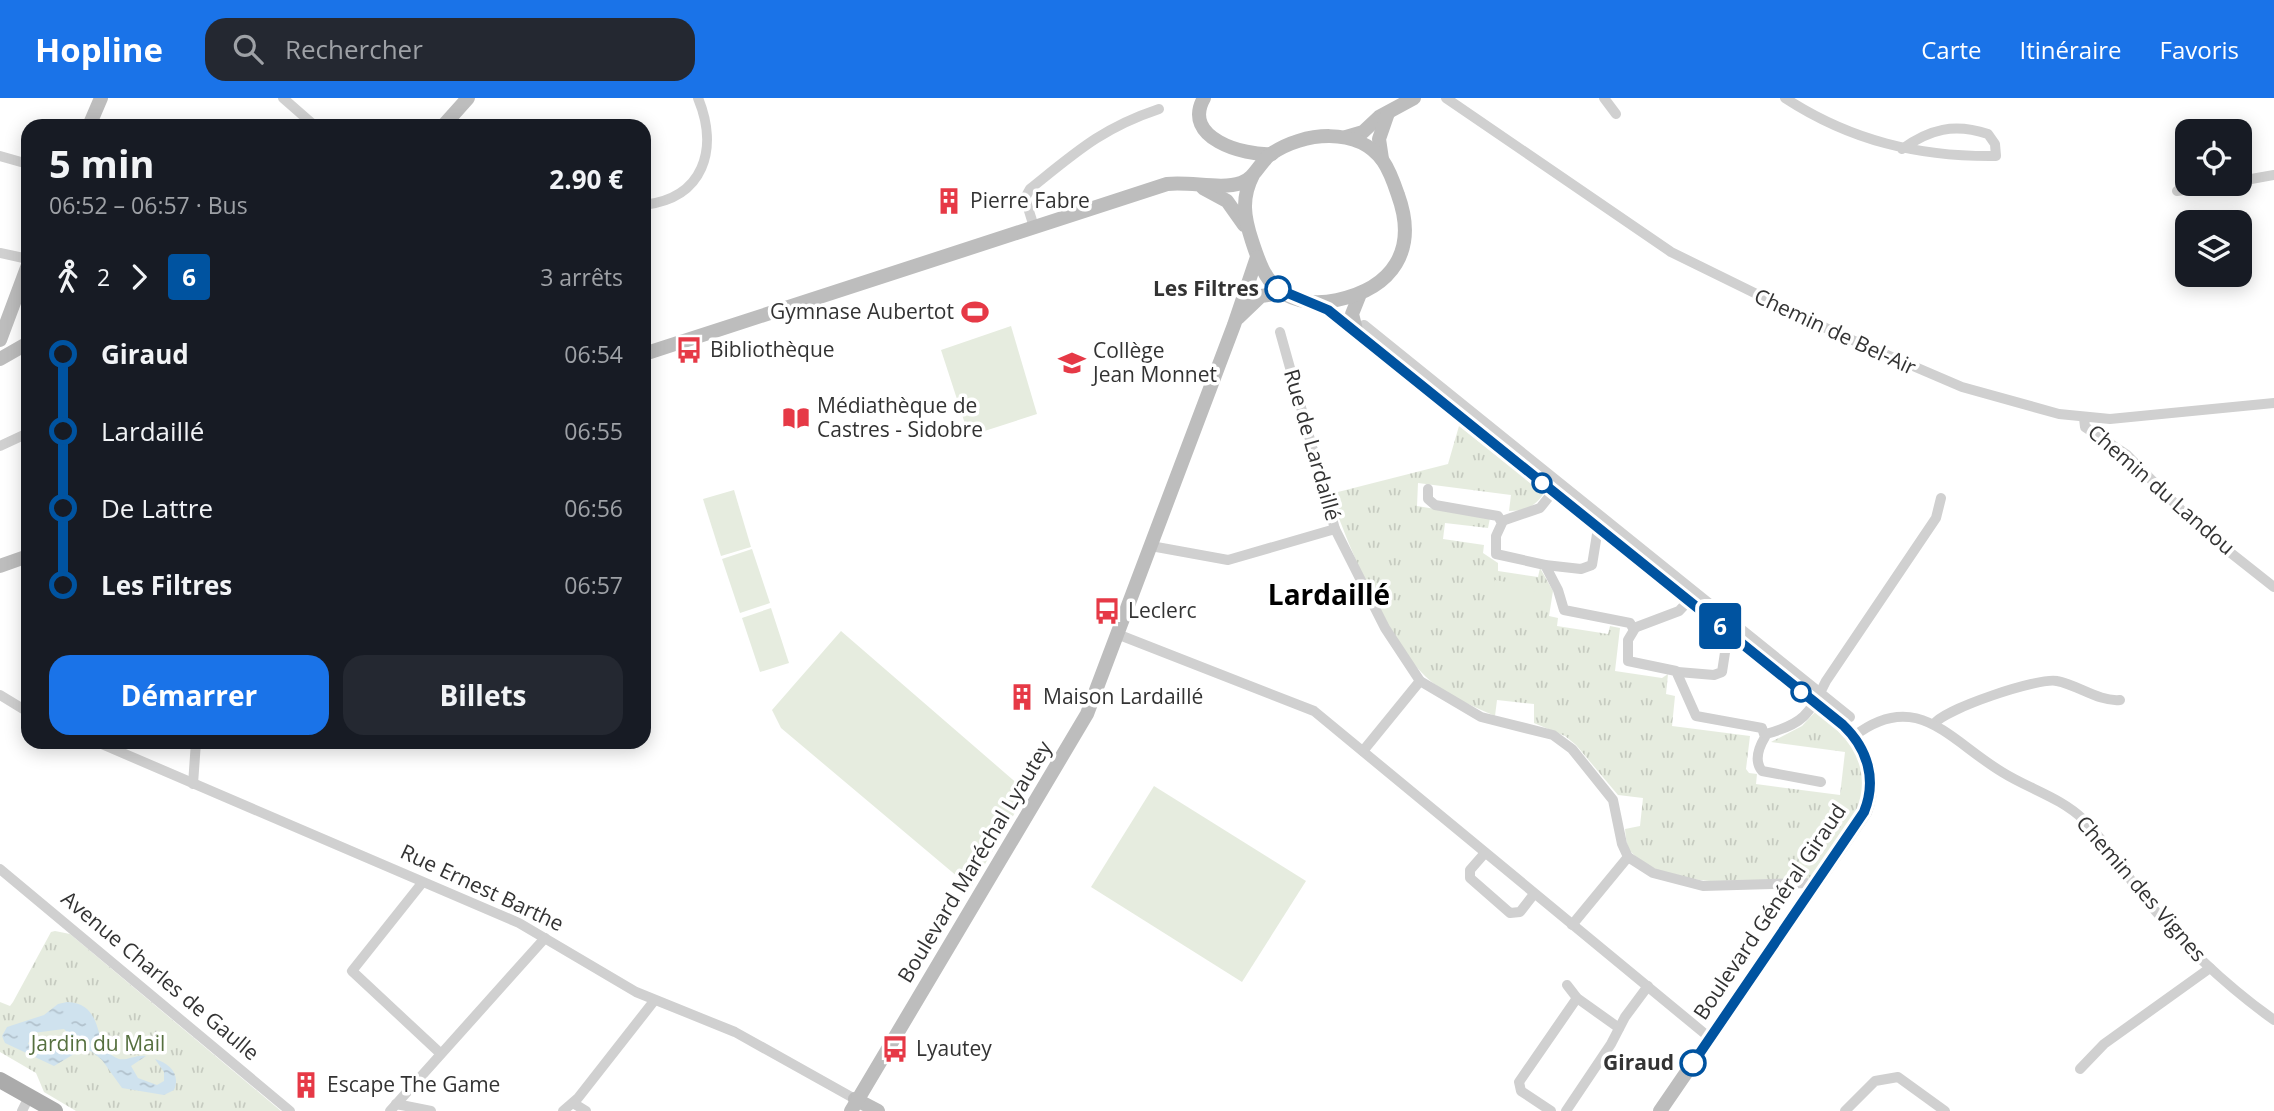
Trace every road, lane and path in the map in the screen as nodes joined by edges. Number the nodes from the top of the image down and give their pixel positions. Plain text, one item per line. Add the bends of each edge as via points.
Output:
1 (101, 98) edge
2 (283, 98) edge
3 (468, 98) edge
4 (698, 98) edge
5 (1204, 98) edge
6 (1414, 98) edge
7 (1446, 98) edge
8 (1604, 98) edge
9 (1785, 98) edge
10 (1159, 109) dead end
11 (1388, 113) junction
12 (1616, 114) dead end
13 (92, 119) edge
14 (307, 119) edge
15 (449, 119) edge
16 (1346, 137) junction
17 (1902, 149) junction
18 (1240, 152) junction
19 (1272, 154) junction
20 (0, 156) edge
21 (1382, 159) junction
22 (21, 162) edge
23 (1254, 174) junction
24 (2274, 175) edge
25 (2252, 179) edge
26 (1185, 183) junction
27 (651, 202) edge
28 (1034, 227) junction
29 (1248, 230) junction
30 (0, 253) edge
31 (1257, 257) junction
32 (21, 258) edge
33 (21, 284) edge
34 (1283, 293) junction
35 (1360, 294) junction
36 (1314, 303) junction
37 (1234, 325) junction
38 (1361, 329) junction
39 (1280, 332) dead end
40 (0, 340) edge
41 (21, 347) edge
42 (651, 352) edge
43 (0, 359) edge
44 (2274, 404) edge
45 (2084, 418) junction
46 (21, 436) edge
47 (0, 446) edge
48 (1557, 487) junction
49 (1428, 489) dead end
50 (1941, 498) dead end
51 (1502, 521) junction
52 (1598, 528) junction
53 (1335, 529) junction
54 (1151, 546) junction
55 (21, 558) edge
56 (1545, 565) junction
57 (0, 566) edge
58 (2274, 587) edge
59 (1693, 597) junction
60 (1634, 628) junction
61 (1728, 633) junction
62 (1117, 634) junction
63 (1678, 672) junction
64 (1420, 681) junction
65 (0, 695) edge
66 (1818, 698) junction
67 (2120, 700) dead end
68 (21, 708) edge
69 (1850, 717) dead end
70 (1934, 724) junction
71 (1766, 734) junction
72 (1854, 736) junction
73 (112, 749) edge
74 (195, 749) edge
75 (1363, 751) junction
76 (1821, 782) dead end
77 (192, 785) junction
78 (1484, 854) junction
79 (1628, 857) junction
80 (2, 871) edge
81 (422, 883) junction
82 (1812, 888) junction
83 (1534, 894) junction
84 (1572, 925) junction
85 (545, 938) junction
86 (2210, 968) junction
87 (1567, 985) dead end
88 (1648, 986) junction
89 (1577, 998) junction
90 (654, 1001) junction
91 (2274, 1020) edge
92 (1619, 1028) junction
93 (1710, 1038) junction
94 (440, 1054) junction
95 (2080, 1069) dead end
96 (0, 1080) edge
97 (573, 1103) junction
98 (26, 1104) edge
99 (853, 1105) edge
100 (393, 1108) edge
101 (55, 1111) edge
102 (290, 1111) edge
103 (431, 1111) edge
104 (563, 1111) edge
105 (586, 1111) edge
106 (843, 1111) edge
107 (878, 1111) edge
108 (1551, 1111) edge
109 (1566, 1111) edge
110 (1660, 1111) edge
111 (1845, 1111) edge
112 (1945, 1111) edge

1 - 13 street
2 - 14 street
3 - 15 street
4 - 27 street via 709,142 704,169 680,192
5 - 18 street via 1203,128 1210,137
6 - 11 street
7 - 45 street, Chemin de Bel-Air via 1694,265 1931,376 2030,408
8 - 12 street
9 - 17 street via 1845,129
10 - 28 street via 1120,122 1030,189 1025,198
11 - 16 street via 1363,132
11 - 21 street via 1379,139
16 - 19 street via 1320,136
16 - 21 street via 1366,145
17 - 17 street via 1922,135 1953,127 1988,134 1996,144 1996,156
18 - 19 street
18 - 23 street
19 - 23 street
20 - 22 street
21 - 35 street via 1404,215 1405,242 1388,275
23 - 26 street via 1225,186
23 - 29 street via 1244,200
24 - 25 street
26 - 28 street via 1167,184
26 - 29 street via 1222,197
28 - 42 street
29 - 31 street
30 - 32 street
31 - 34 street via 1269,280
31 - 37 street, Boulevard Maréchal Lyautey
33 - 40 street
34 - 36 street
34 - 37 street via 1255,300
35 - 36 street
35 - 38 street via 1352,314
36 - 38 street
37 - 54 street, Boulevard Maréchal Lyautey
38 - 48 street
39 - 53 street, Rue de Lardaillé
41 - 43 street
44 - 45 street, Chemin de Bel-Air
45 - 58 street, Chemin du Landou via 2085,427 2127,455 2197,527
46 - 47 street
48 - 51 street via 1541,508
48 - 52 street
48 - 59 street
49 - 51 street via 1429,502 1435,506 1492,513
50 - 66 street via 1936,518
51 - 56 street via 1496,554
52 - 56 street via 1592,565 1581,569
52 - 59 street
53 - 54 street via 1228,559
53 - 64 street, Rue de Lardaillé via 1379,617
54 - 62 street, Boulevard Maréchal Lyautey
55 - 57 street
56 - 60 street via 1563,610 1622,620
59 - 60 street via 1671,615
59 - 61 street
59 - 66 street
60 - 63 street via 1628,640 1628,661
61 - 63 street via 1722,672
61 - 66 street
62 - 75 street via 1309,708
62 - 99 street, Boulevard Maréchal Lyautey via 1074,739
63 - 71 street via 1696,716 1755,726
64 - 75 street
64 - 79 street, Rue de Lardaillé via 1481,718 1547,733 1572,749 1613,800
65 - 68 street
66 - 69 street
66 - 71 street via 1801,720
66 - 72 street
67 - 70 street via 2051,681 1959,709
70 - 72 street, Chemin des Vignes via 1897,715 1873,722
70 - 86 street, Chemin des Vignes via 2003,773 2050,795 2081,818 2157,914
71 - 76 street via 1759,748 1762,771
72 - 82 street, Boulevard Général Giraud via 1869,765 1871,787 1864,812
73 - 77 street, Rue Ernest Barthe
74 - 77 street
75 - 78 street
77 - 81 street, Rue Ernest Barthe
78 - 83 street
78 - 83 street via 1470,870 1470,878 1510,913 1520,912
79 - 82 street via 1653,873 1693,885 1806,884
79 - 84 street
80 - 102 street, Avenue Charles de Gaulle
81 - 85 street, Rue Ernest Barthe
81 - 94 street via 352,971
82 - 93 street, Boulevard Général Giraud
83 - 84 street
84 - 88 street
85 - 90 street, Rue Ernest Barthe
85 - 94 street
86 - 91 street, Chemin des Vignes
86 - 95 street via 2104,1044
87 - 89 street
88 - 92 street
88 - 93 street
89 - 92 street
89 - 108 street via 1519,1083 1521,1091
90 - 97 street
90 - 99 street, Rue Ernest Barthe via 736,1032
92 - 109 street
93 - 110 street, Boulevard Général Giraud
94 - 100 street
96 - 98 main road
97 - 104 street
97 - 105 street
98 - 101 main road
99 - 106 street, Boulevard Maréchal Lyautey
99 - 107 street, Rue Ernest Barthe
100 - 103 street
111 - 112 street via 1875,1081 1898,1077

